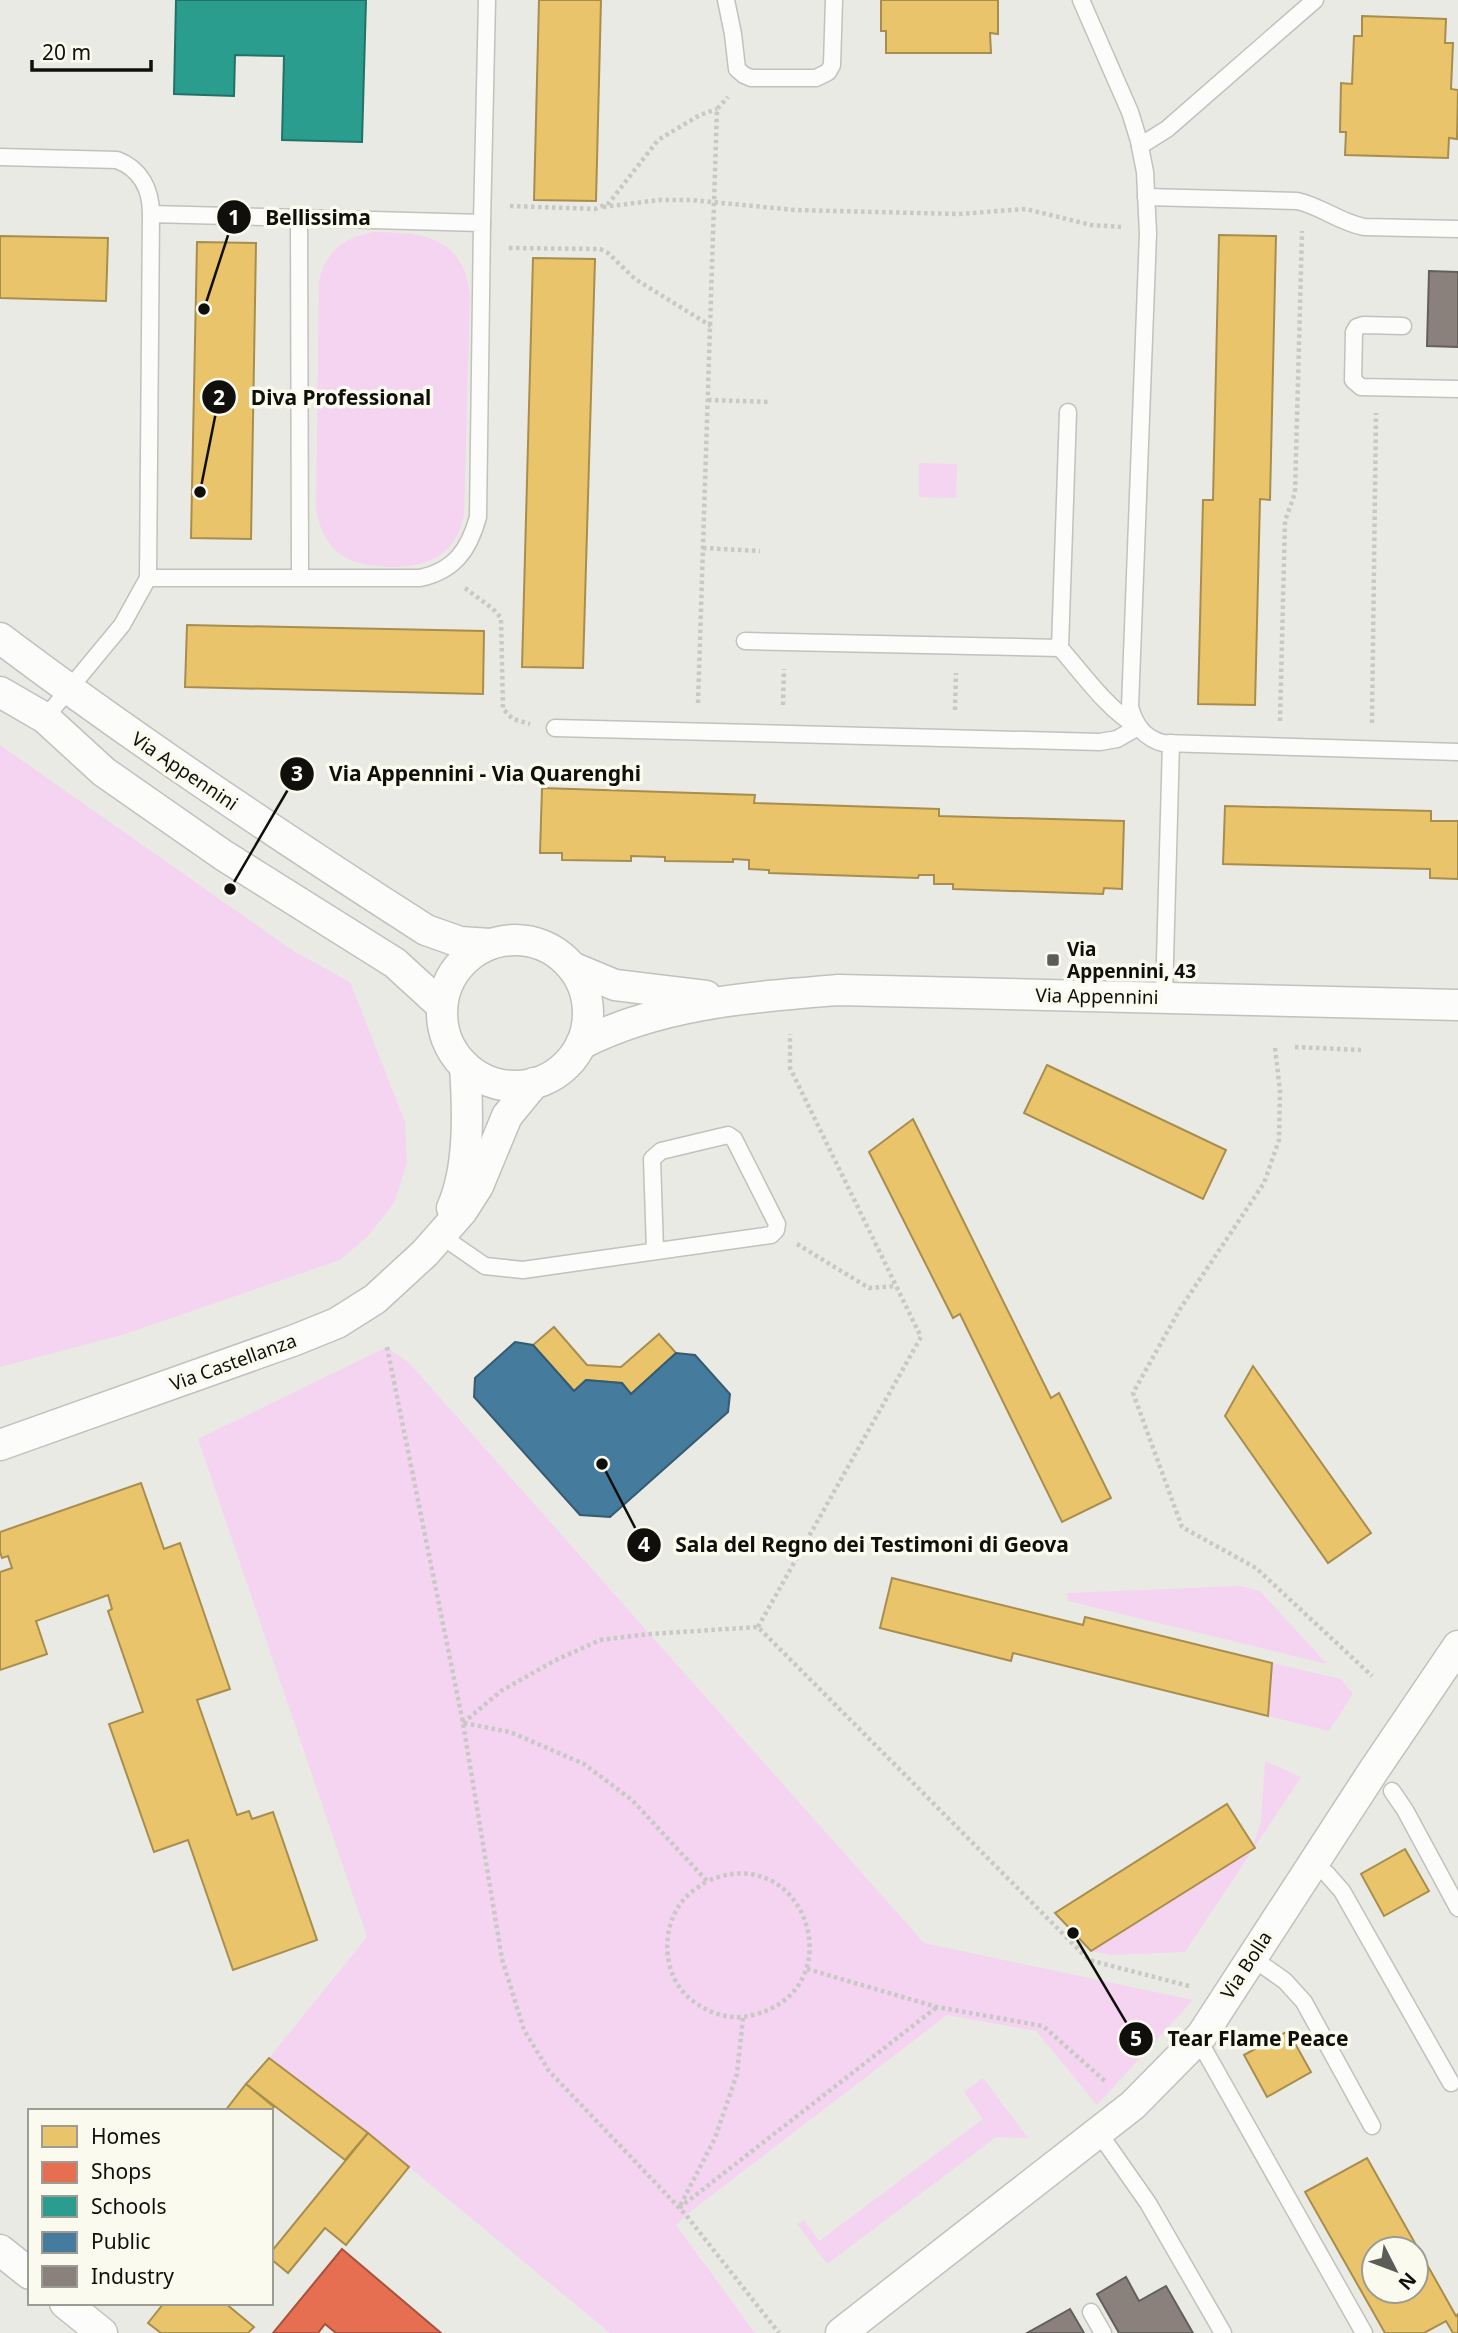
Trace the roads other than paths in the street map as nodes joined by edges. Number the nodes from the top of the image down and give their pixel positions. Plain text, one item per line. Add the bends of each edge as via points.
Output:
1 (486, 0) edge
2 (726, 0) edge
3 (834, 0) edge
4 (1081, 0) edge
5 (1315, 0) edge
6 (1140, 146) junction
7 (0, 157) edge
8 (1146, 197) junction
9 (151, 214) junction
10 (299, 218) junction
11 (482, 223) junction
12 (1458, 229) edge
13 (1403, 326) dead end
14 (1458, 390) edge
15 (1068, 412) dead end
16 (300, 577) junction
17 (148, 578) junction
18 (0, 638) edge
19 (745, 641) dead end
20 (1060, 648) junction
21 (68, 690) junction
22 (0, 692) edge
23 (45, 718) junction
24 (1138, 727) junction
25 (555, 729) road end
26 (1171, 743) junction
27 (1458, 752) edge
28 (490, 944) junction
29 (574, 968) junction
30 (1164, 997) junction
31 (737, 999) junction
32 (1458, 1005) edge
33 (442, 1006) junction
34 (581, 1044) junction
35 (466, 1067) junction
36 (534, 1083) junction
37 (440, 1235) junction
38 (655, 1251) junction
39 (0, 1445) edge
40 (1458, 1646) edge
41 (1392, 1791) dead end
42 (1313, 1863) junction
43 (1458, 1908) edge
44 (1251, 1957) junction
45 (1198, 2039) junction
46 (1451, 2083) dead end
47 (1372, 2126) dead end
48 (1099, 2133) junction
49 (0, 2250) edge
50 (28, 2272) edge
51 (67, 2305) edge
52 (1091, 2312) dead end
53 (102, 2333) edge
54 (841, 2333) edge
55 (1103, 2333) edge
56 (1223, 2333) edge
57 (1364, 2333) edge

1 - 11 lane
2 - 3 lane via 737,69 751,78 816,78 828,72 834,56
4 - 6 lane
5 - 6 lane via 1167,129
6 - 8 lane
7 - 9 lane via 126,163 142,178 150,195
8 - 12 lane via 1303,202 1364,227
8 - 24 lane via 1130,706
9 - 10 lane
9 - 17 lane
10 - 11 lane
10 - 16 lane
11 - 16 lane via 478,517 473,536 452,565 437,575
13 - 14 lane via 1357,327 1353,380 1361,387
15 - 20 lane
16 - 17 lane
17 - 21 lane via 122,625
18 - 21 street, Via Appennini
19 - 20 lane
20 - 24 lane via 1106,700
21 - 23 lane
21 - 28 street, Via Appennini via 426,930 460,942
22 - 23 street
23 - 33 street via 104,772 223,855 395,963
24 - 25 lane via 1109,742
24 - 26 lane via 1154,741
26 - 27 lane
26 - 30 lane
28 - 29 street, Via Appennini via 514,939 540,943
28 - 33 street, Via Appennini via 460,964
29 - 31 street, Via Appennini via 615,985
29 - 34 street via 587,1000 587,1027
30 - 31 street, Via Appennini via 839,990
30 - 32 street, Via Appennini
31 - 34 street, Via Appennini via 621,1025
33 - 35 street, Via Castellanza via 448,1044
34 - 36 street, Via Castellanza via 558,1072
35 - 36 street, Via Castellanza via 498,1084
35 - 37 street, Via Castellanza via 463,1162 456,1199
36 - 37 street, Via Castellanza via 507,1116 478,1186
37 - 38 lane via 485,1266 523,1270
37 - 39 street, Via Castellanza via 375,1299 337,1322
38 - 38 lane via 652,1159 661,1152 728,1135 777,1224 772,1235
40 - 42 street, Via Bolla
41 - 43 lane
42 - 44 street, Via Bolla
42 - 46 lane via 1342,1891
44 - 45 street, Via Bolla
44 - 47 lane via 1285,1980 1304,2002
45 - 48 street, Via Bolla
45 - 57 lane
48 - 54 street, Via Bolla
48 - 56 lane via 1148,2203
49 - 50 street
51 - 53 street
52 - 55 lane

